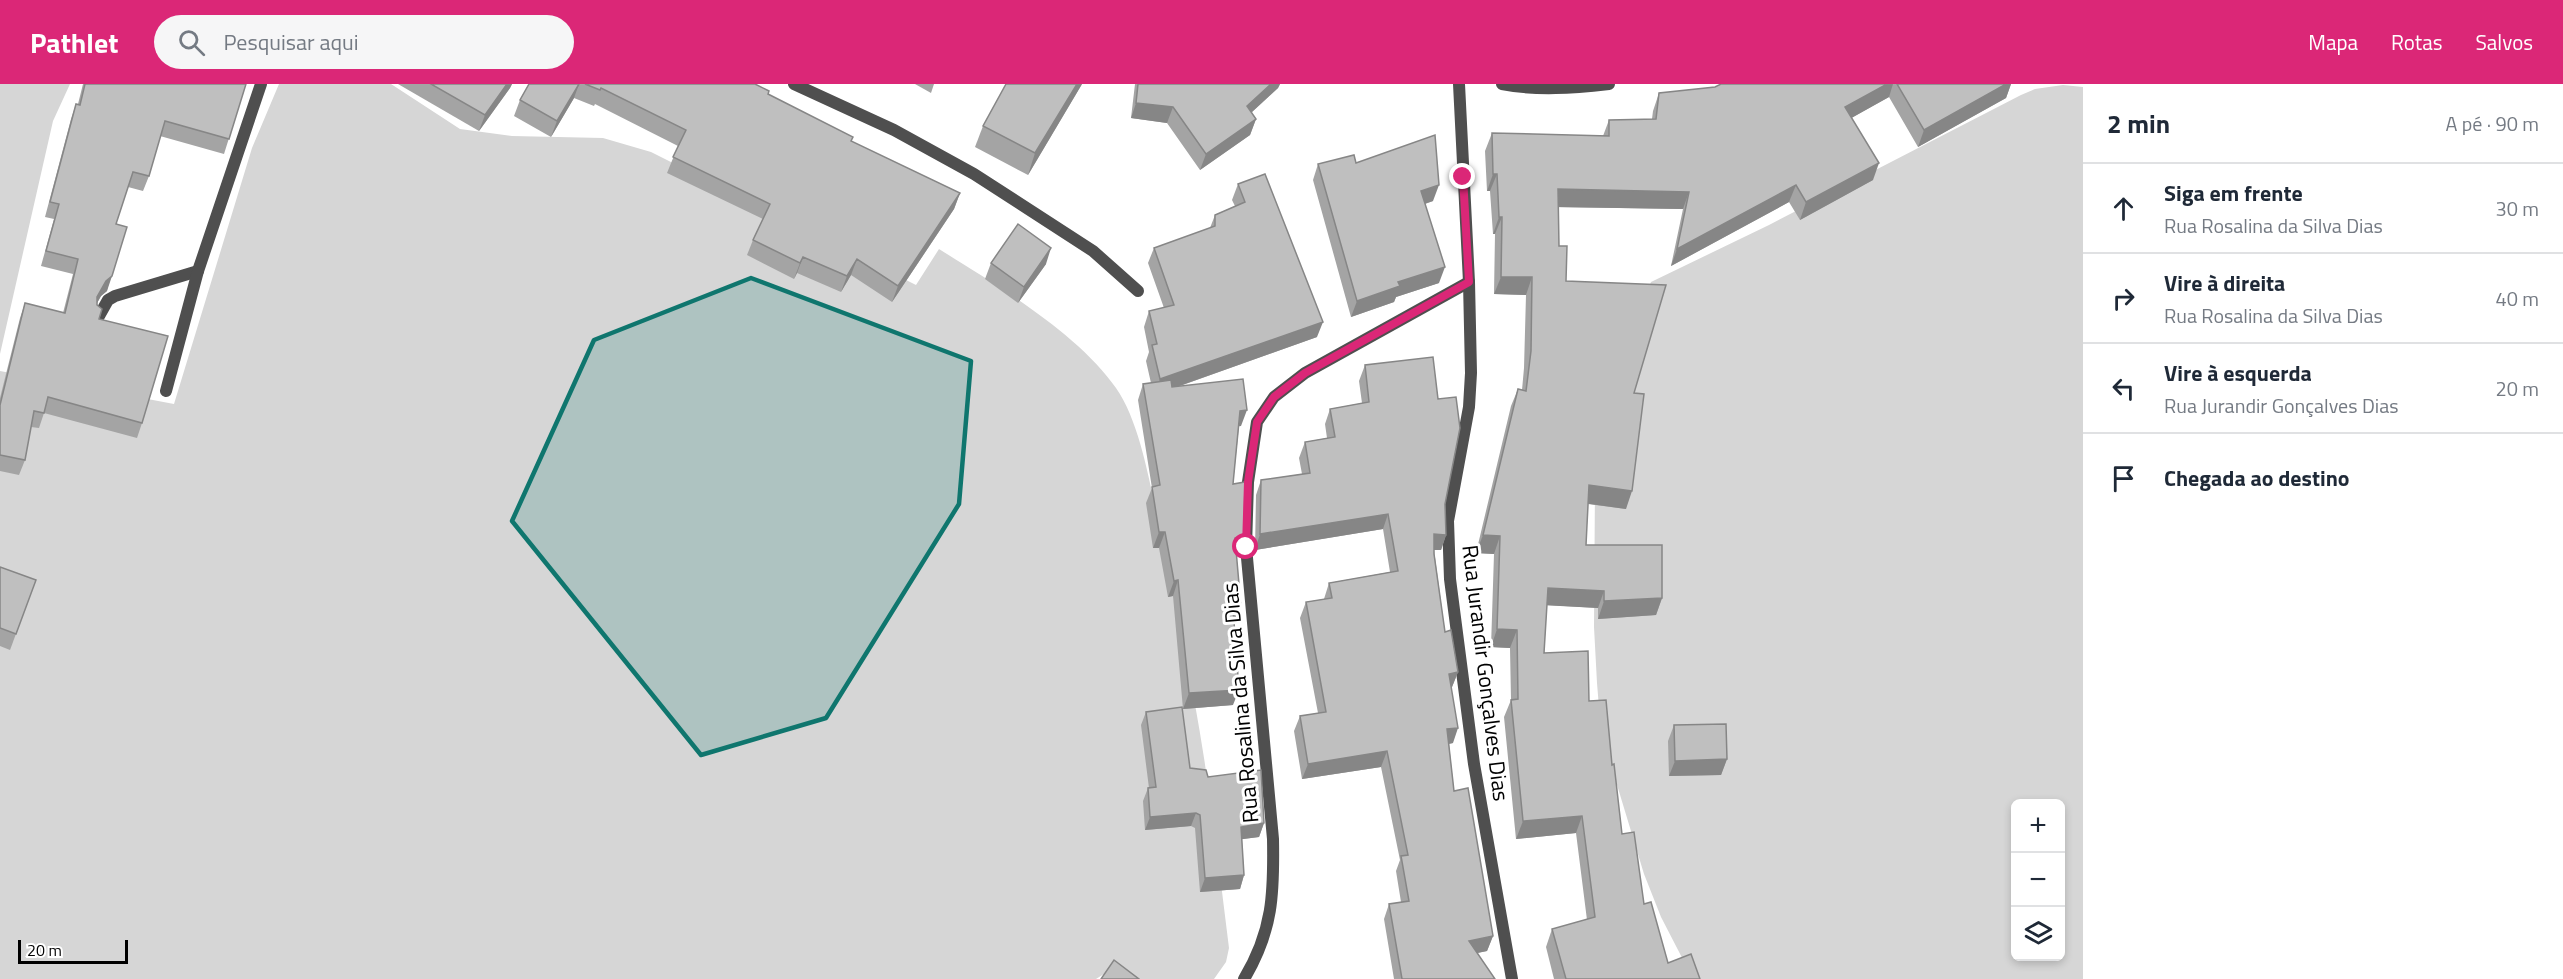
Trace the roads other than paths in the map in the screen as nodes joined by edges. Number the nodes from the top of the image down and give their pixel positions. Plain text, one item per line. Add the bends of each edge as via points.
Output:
1 (261, 84) edge
2 (794, 84) edge
3 (1459, 84) edge
4 (1502, 84) edge
5 (1609, 84) edge
6 (198, 272) junction
7 (1469, 282) junction
8 (1138, 291) dead end
9 (99, 316) edge
10 (166, 391) dead end
11 (1245, 979) edge
12 (1512, 979) edge

1 - 6 street
2 - 8 street via 894,130 974,174 1093,251
3 - 7 street, Rua Jurandir Gonçalves Dias
4 - 5 street via 1563,89
6 - 9 street via 115,296
6 - 10 street
7 - 11 street, Rua Rosalina da Silva Dias via 1305,373 1274,397 1257,422 1248,482 1246,547 1274,887 1263,944
7 - 12 street, Rua Jurandir Gonçalves Dias via 1469,407 1448,520 1450,579 1474,764

